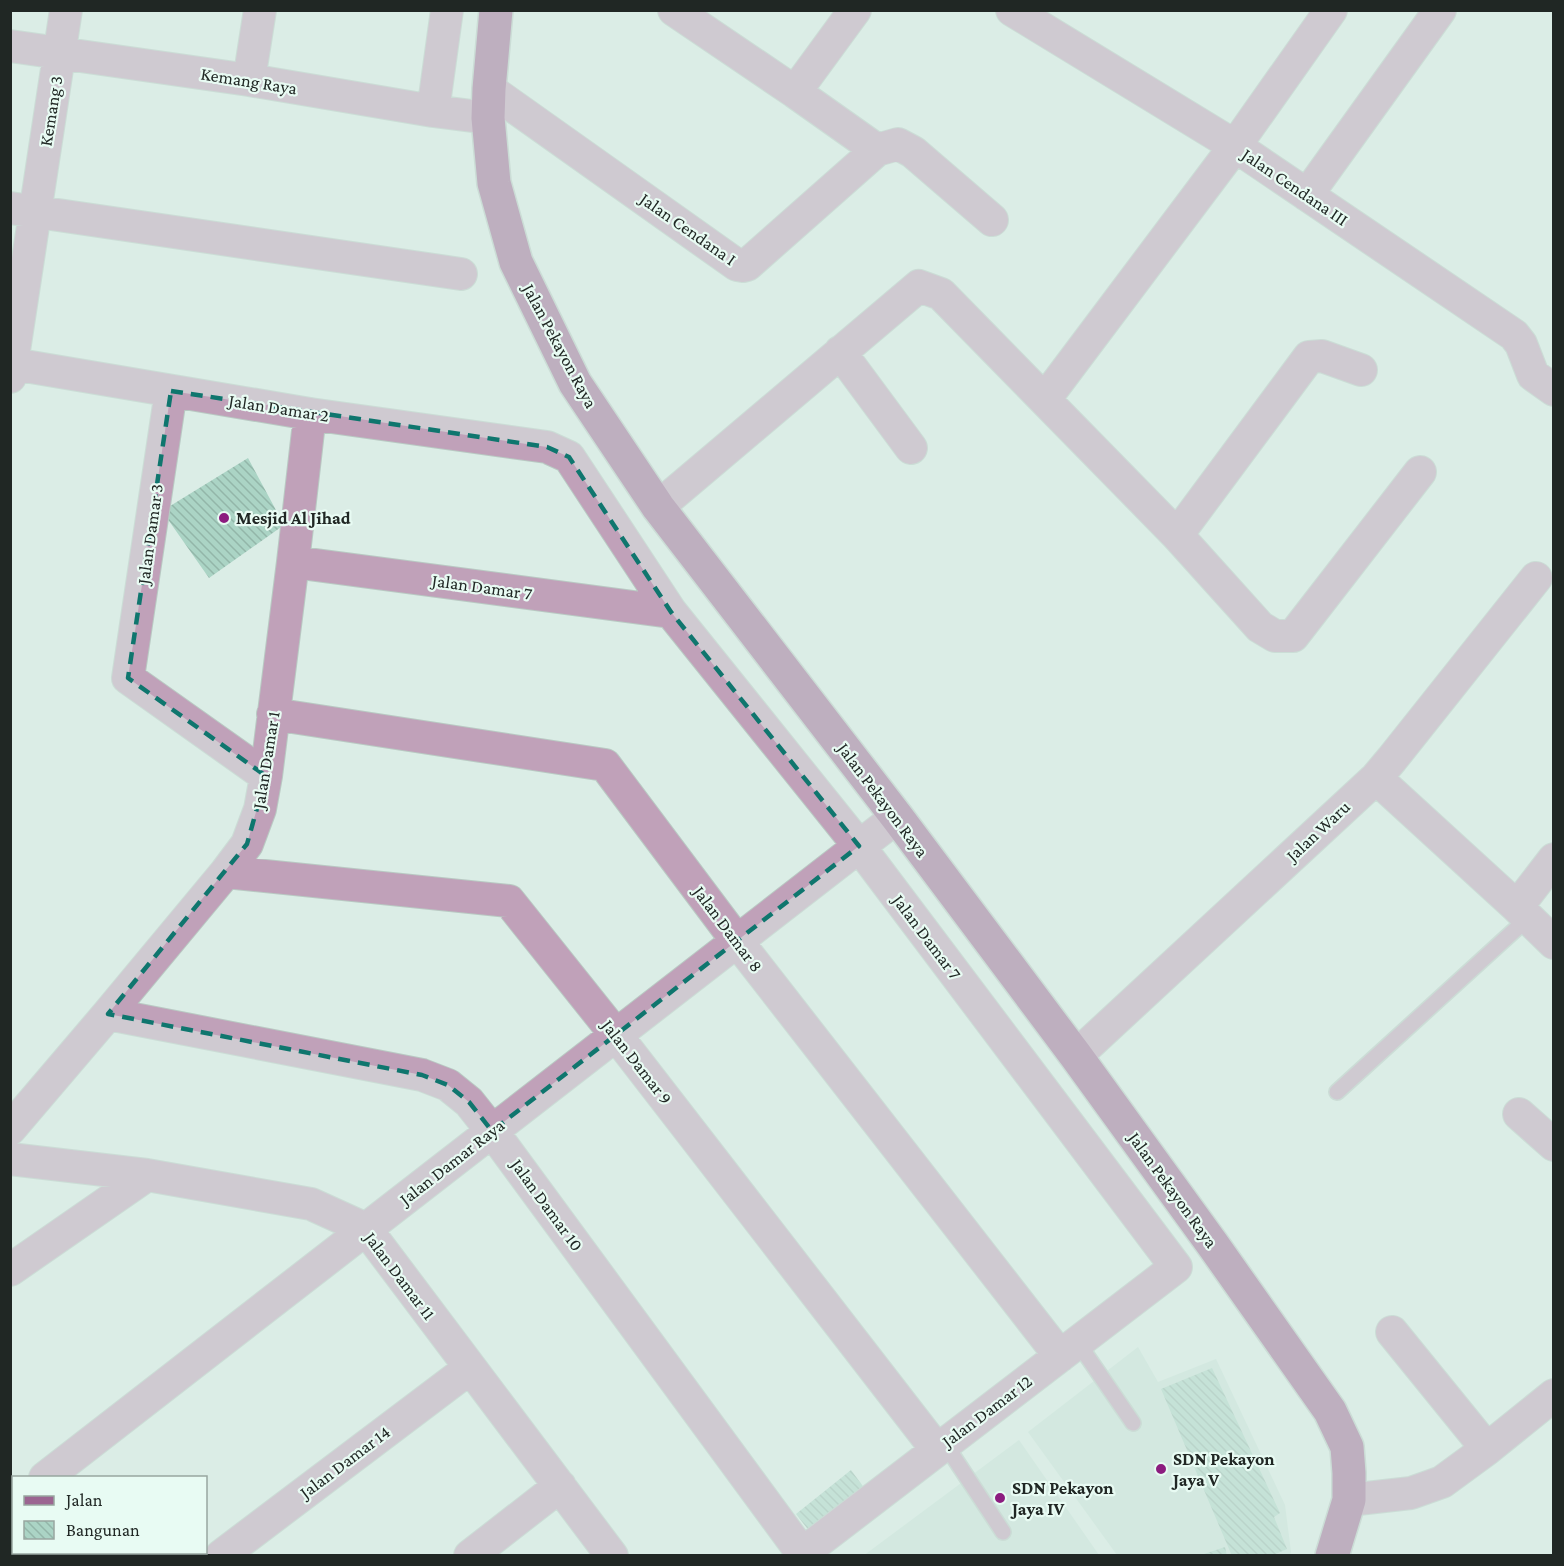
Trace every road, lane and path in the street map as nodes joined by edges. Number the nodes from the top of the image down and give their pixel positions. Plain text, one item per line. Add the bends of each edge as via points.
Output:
1 (66, 10) edge
2 (260, 10) edge
3 (447, 10) edge
4 (496, 10) edge
5 (674, 10) edge
6 (855, 10) edge
7 (1012, 10) edge
8 (1331, 10) edge
9 (1440, 10) edge
10 (10, 46) edge
11 (59, 54) junction
12 (249, 80) junction
13 (795, 92) junction
14 (488, 104) junction
15 (433, 111) junction
16 (1235, 146) junction
17 (878, 150) junction
18 (1307, 195) junction
19 (23, 210) edge
20 (992, 220) dead end
21 (461, 274) dead end
22 (840, 352) junction
23 (11, 370) edge
24 (1361, 370) dead end
25 (1554, 390) edge
26 (171, 391) junction
27 (1045, 399) junction
28 (310, 414) junction
29 (547, 447) joint
30 (911, 448) dead end
31 (1420, 472) dead end
32 (658, 507) junction
33 (1177, 535) junction
34 (293, 562) junction
35 (1536, 578) dead end
36 (671, 612) junction
37 (273, 714) junction
38 (266, 776) junction
39 (1376, 778) junction
40 (897, 817) junction
41 (859, 846) junction
42 (1554, 859) edge
43 (226, 872) junction
44 (1523, 913) junction
45 (736, 941) junction
46 (1554, 943) edge
47 (108, 1014) junction
48 (616, 1035) junction
49 (1076, 1056) junction
50 (1337, 1092) dead end
51 (1519, 1114) dead end
52 (10, 1129) edge
53 (492, 1131) junction
54 (1554, 1145) edge
55 (10, 1159) edge
56 (147, 1175) junction
57 (366, 1229) junction
58 (1176, 1267) joint
59 (10, 1270) edge
60 (1392, 1332) dead end
61 (1069, 1349) junction
62 (470, 1368) junction
63 (1554, 1395) edge
64 (1133, 1423) dead end
65 (941, 1447) junction
66 (1487, 1449) junction
67 (48, 1476) edge
68 (560, 1486) junction
69 (1349, 1500) junction
70 (1003, 1533) dead end
71 (801, 1554) edge
72 (221, 1556) edge
73 (470, 1556) edge
74 (612, 1556) edge
75 (1332, 1556) edge

1 - 11 street, Kemang 3
2 - 12 street
3 - 15 street
4 - 14 main road, Jalan Pekayon Raya
5 - 13 street
6 - 13 street
7 - 16 street, Jalan Cendana III
8 - 16 street
9 - 18 street
10 - 11 street, Kemang Raya
11 - 12 street, Kemang Raya
11 - 19 street, Kemang 3
12 - 15 street, Kemang Raya
13 - 17 street
14 - 15 street, Kemang Raya
14 - 17 street, Jalan Cendana I via 743,266
14 - 32 main road, Jalan Pekayon Raya via 494,183 516,262 575,383
16 - 18 street, Jalan Cendana III
16 - 27 street
17 - 20 street via 898,144 913,152
18 - 25 street, Jalan Cendana III via 1514,335 1533,375
19 - 21 street
19 - 23 street, Kemang 3
22 - 27 street via 919,286 941,294
22 - 30 street
22 - 32 street
23 - 26 street, Jalan Damar 2
24 - 33 street via 1322,356 1309,357
26 - 28 street, Jalan Damar 2
26 - 38 street, Jalan Damar 3 via 128,678
27 - 33 street
28 - 29 street, Jalan Damar 2
28 - 34 street, Jalan Damar 1
29 - 36 street, Jalan Damar 7 via 569,457
31 - 33 street via 1293,636 1275,636 1260,627
32 - 40 main road, Jalan Pekayon Raya
34 - 36 street, Jalan Damar 7
34 - 37 street, Jalan Damar 1
35 - 39 street, Jalan Waru
36 - 41 street, Jalan Damar 7
37 - 38 street, Jalan Damar 1
37 - 45 street, Jalan Damar 8 via 605,765
38 - 43 street, Jalan Damar 1 via 260,809 246,844
39 - 44 street
39 - 49 street, Jalan Waru
40 - 41 street, Jalan Damar Raya
40 - 49 main road, Jalan Pekayon Raya
41 - 45 street, Jalan Damar Raya
41 - 58 street, Jalan Damar 7
42 - 44 street
43 - 47 street, Jalan Damar 1
43 - 48 street, Jalan Damar 9 via 509,901
44 - 46 street
44 - 50 lane
45 - 48 street, Jalan Damar Raya
45 - 61 street, Jalan Damar 8
47 - 52 street, Jalan Damar 1
47 - 53 street, Jalan Damar 10 via 422,1075 448,1085 469,1102
48 - 53 street, Jalan Damar Raya
48 - 65 street, Jalan Damar 9
49 - 69 main road, Jalan Pekayon Raya via 1330,1411 1347,1447
51 - 54 street
53 - 57 street, Jalan Damar Raya
53 - 71 street, Jalan Damar 10
55 - 56 street, Jalan Damar 11
56 - 57 street, Jalan Damar 11 via 311,1203
56 - 59 street
57 - 62 street, Jalan Damar 11
57 - 67 street, Jalan Damar Raya
58 - 61 street, Jalan Damar 12
60 - 66 street
61 - 64 lane
61 - 65 street, Jalan Damar 12
62 - 68 street, Jalan Damar 11
62 - 72 street, Jalan Damar 14
63 - 66 street
65 - 70 lane
65 - 71 street, Jalan Damar 12
66 - 69 street via 1442,1482 1411,1493
68 - 73 street
68 - 74 street, Jalan Damar 11
69 - 75 main road, Jalan Pekayon Raya

